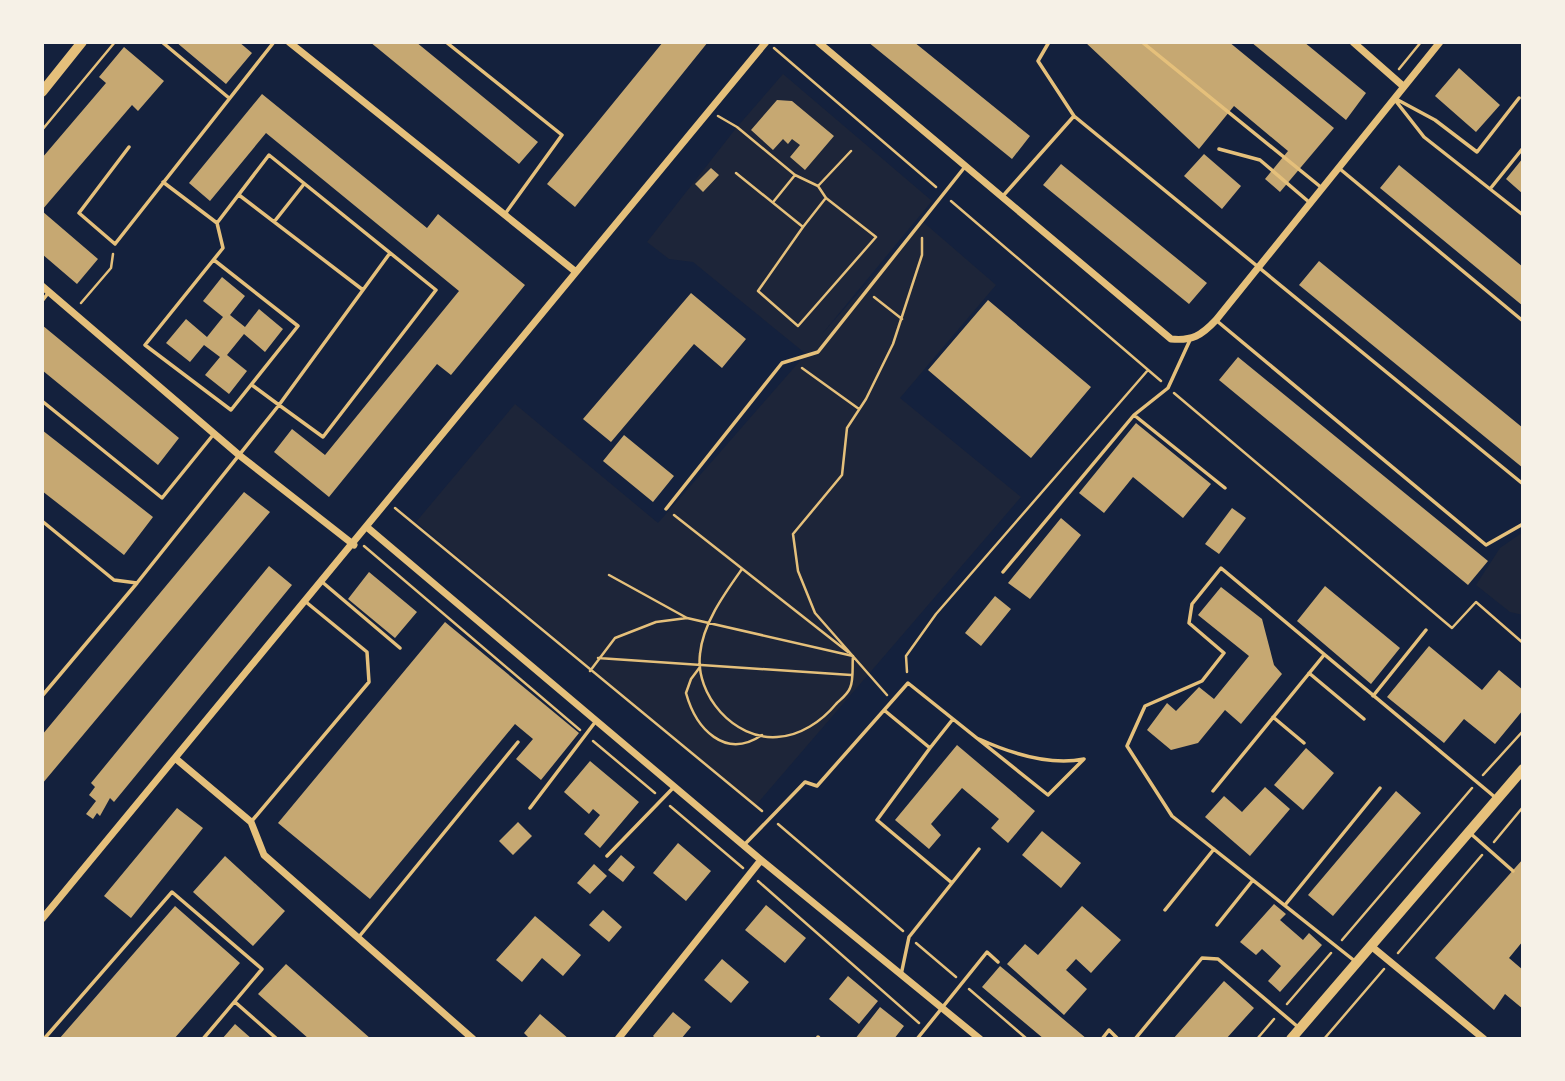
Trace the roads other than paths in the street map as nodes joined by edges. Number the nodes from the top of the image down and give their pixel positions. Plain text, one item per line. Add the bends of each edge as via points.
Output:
1 (82, 42) edge
2 (162, 42) edge
3 (274, 42) edge
4 (446, 42) edge
5 (766, 42) edge
6 (818, 42) edge
7 (1049, 42) edge
8 (1142, 42) edge
9 (1353, 42) edge
10 (1440, 42) edge
11 (292, 43) edge
12 (1404, 86) junction
13 (42, 92) edge
14 (229, 98) junction
15 (1394, 98) junction
16 (1519, 99) dead end
17 (1074, 116) junction
18 (129, 147) dead end
19 (1523, 148) edge
20 (1219, 149) dead end
21 (965, 166) junction
22 (1338, 168) junction
23 (163, 182) junction
24 (304, 184) junction
25 (1322, 188) junction
26 (1490, 189) junction
27 (239, 195) junction
28 (1002, 197) junction
29 (1310, 204) junction
30 (505, 214) junction
31 (1523, 215) edge
32 (274, 222) junction
33 (216, 223) junction
34 (390, 253) junction
35 (214, 260) junction
36 (1258, 267) junction
37 (576, 272) junction
38 (42, 286) edge
39 (363, 290) junction
40 (49, 292) junction
41 (42, 301) edge
42 (1216, 320) junction
43 (1523, 321) edge
44 (1190, 340) junction
45 (251, 384) junction
46 (42, 401) edge
47 (279, 405) junction
48 (1134, 415) junction
49 (214, 433) junction
50 (239, 455) junction
51 (1523, 484) edge
52 (1225, 488) dead end
53 (666, 509) road end
54 (42, 521) edge
55 (1523, 524) edge
56 (368, 528) junction
57 (356, 542) junction
58 (1003, 572) dead end
59 (321, 582) junction
60 (137, 583) junction
61 (304, 601) junction
62 (1426, 630) dead end
63 (400, 648) dead end
64 (1324, 655) junction
65 (1309, 673) junction
66 (42, 696) edge
67 (1373, 696) junction
68 (884, 710) junction
69 (1273, 717) junction
70 (953, 719) junction
71 (1364, 719) dead end
72 (596, 721) junction
73 (979, 739) junction
74 (519, 742) dead end
75 (1304, 743) dead end
76 (930, 748) junction
77 (175, 758) junction
78 (1523, 769) edge
79 (674, 787) junction
80 (1380, 788) dead end
81 (1213, 791) dead end
82 (1497, 799) junction
83 (530, 808) dead end
84 (251, 822) junction
85 (1468, 832) junction
86 (744, 846) junction
87 (979, 849) dead end
88 (1214, 849) junction
89 (607, 856) dead end
90 (761, 860) junction
91 (1513, 871) dead end
92 (1253, 880) junction
93 (952, 883) junction
94 (1284, 905) junction
95 (1165, 910) dead end
96 (42, 919) edge
97 (1217, 925) dead end
98 (358, 939) junction
99 (1371, 946) junction
100 (998, 962) dead end
101 (1357, 963) junction
102 (901, 975) junction
103 (235, 1002) junction
104 (942, 1008) junction
105 (1300, 1028) junction
106 (44, 1039) edge
107 (203, 1039) edge
108 (277, 1039) edge
109 (473, 1039) edge
110 (618, 1039) edge
111 (917, 1039) edge
112 (980, 1039) edge
113 (1102, 1039) edge
114 (1118, 1039) edge
115 (1135, 1039) edge
116 (1291, 1039) edge
117 (1484, 1039) edge

1 - 13 main road
2 - 14 lane
3 - 14 lane
4 - 30 lane via 562,135
5 - 37 street
6 - 21 street
7 - 17 lane via 1038,61
8 - 25 lane
9 - 12 street
10 - 12 street
11 - 30 street
12 - 15 street
14 - 23 lane
15 - 16 lane via 1435,120 1476,152
15 - 22 street
15 - 26 lane via 1424,137
17 - 28 lane
17 - 36 lane
18 - 23 lane via 79,213 115,244
19 - 26 lane
20 - 29 lane via 1260,160
21 - 28 street
21 - 53 lane via 818,352 782,363
22 - 25 street
22 - 43 lane
23 - 33 lane
24 - 27 lane via 269,156
24 - 32 lane
24 - 34 lane
25 - 29 street
26 - 31 lane
27 - 32 lane
27 - 33 lane
28 - 44 street via 1171,339
29 - 36 street
30 - 37 street
32 - 39 lane
33 - 35 lane via 223,248
34 - 39 lane
34 - 47 lane via 436,290 323,437
35 - 45 lane via 298,326
35 - 45 lane via 145,345 231,410
36 - 42 street
36 - 51 lane
37 - 56 street
38 - 40 street
39 - 47 lane
40 - 41 lane
40 - 49 street
42 - 44 street
42 - 55 lane via 1486,545
44 - 48 lane via 1168,388
45 - 47 lane
46 - 49 lane via 162,498
47 - 50 lane
48 - 52 lane
48 - 58 lane
49 - 50 street
50 - 57 street
50 - 60 lane
54 - 60 lane via 114,580
56 - 57 street
56 - 72 street
57 - 59 street
59 - 61 street
59 - 63 lane
60 - 66 lane
61 - 77 street
61 - 84 lane via 368,652 369,682
62 - 67 lane
64 - 65 lane
64 - 67 lane
64 - 88 lane via 1221,568 1192,604 1189,623 1224,653 1202,681 1145,706 1127,746 1172,816
65 - 69 lane
65 - 71 lane
67 - 82 lane
68 - 70 lane via 908,682
68 - 76 lane
68 - 86 lane via 817,786 805,782
69 - 75 lane
69 - 81 lane
70 - 73 lane
70 - 76 lane
72 - 79 street
72 - 83 lane
73 - 73 lane via 1048,795 1084,759 1055,761 1012,753
74 - 98 lane
76 - 93 lane via 877,820
77 - 84 street
77 - 96 street
78 - 82 main road
79 - 86 street
79 - 89 lane
80 - 94 lane
82 - 85 main road
84 - 98 street via 264,855
85 - 91 lane
85 - 99 main road
86 - 90 street
87 - 93 lane
88 - 92 lane
88 - 95 lane
90 - 102 street
90 - 110 street
92 - 94 lane
92 - 97 lane
93 - 102 lane via 909,937
94 - 101 lane
98 - 109 street
99 - 101 main road
99 - 117 street
100 - 104 lane via 987,952
101 - 105 main road
102 - 104 street
103 - 106 lane via 262,969 172,892
103 - 107 lane
103 - 108 lane
104 - 111 lane
104 - 112 street
105 - 115 lane via 1218,959 1202,958
105 - 116 main road
113 - 114 lane via 1109,1030

